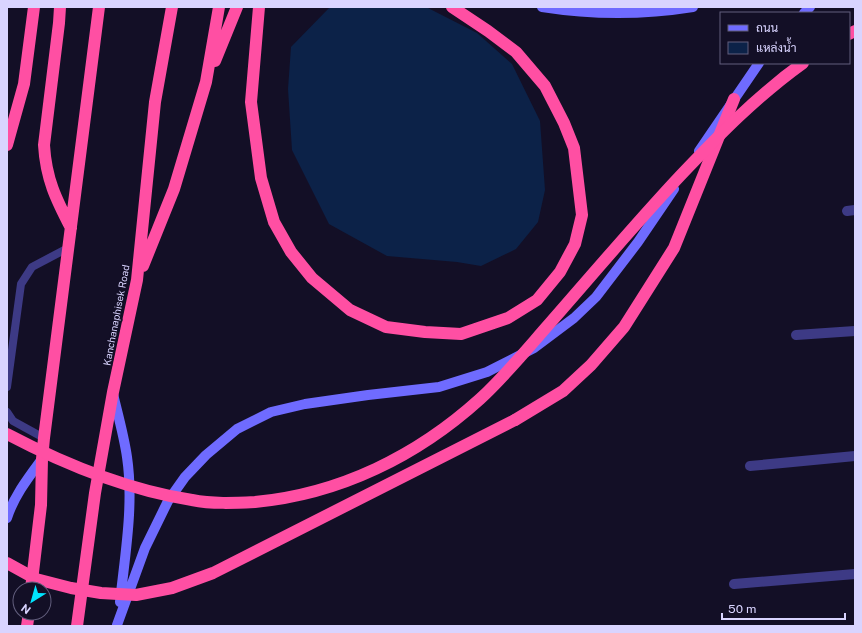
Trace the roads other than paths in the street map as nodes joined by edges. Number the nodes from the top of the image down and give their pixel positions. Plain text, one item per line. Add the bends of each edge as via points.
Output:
1 (34, 7) edge
2 (60, 7) edge
3 (99, 7) edge
4 (172, 7) edge
5 (219, 7) edge
6 (237, 7) edge
7 (259, 7) edge
8 (452, 7) edge
9 (542, 7) edge
10 (693, 7) edge
11 (758, 64) edge
12 (802, 64) edge
13 (206, 82) junction
14 (734, 100) junction
15 (7, 145) edge
16 (71, 225) junction
17 (68, 248) junction
18 (137, 280) junction
19 (855, 330) edge
20 (796, 335) dead end
21 (7, 387) edge
22 (113, 392) junction
23 (7, 412) edge
24 (7, 434) edge
25 (44, 438) junction
26 (855, 456) edge
27 (42, 459) junction
28 (750, 466) dead end
29 (7, 518) edge
30 (7, 563) edge
31 (855, 574) edge
32 (32, 581) edge
33 (734, 584) dead end
34 (77, 626) edge
35 (117, 626) edge

1 - 15 highway via 24,84
2 - 16 highway via 44,145 45,163 53,193
3 - 16 highway
4 - 18 highway, Kanchanaphisek Road via 155,102
5 - 13 highway
6 - 13 highway
7 - 8 highway via 251,102 260,178 274,222 291,252 312,278 350,310 386,327 461,334 508,318 537,300 560,272 575,244 582,216 574,148 545,86 516,52
9 - 10 main road via 571,12 618,14 665,12
11 - 14 main road
12 - 24 highway, bridge via 761,95 712,143 480,399 429,440 382,466 341,484 314,492 282,499 220,503 169,496 120,482 68,463
13 - 18 highway via 174,189
14 - 30 highway, bridge via 674,248 624,327 591,365 562,391 515,420 213,573 172,588 136,595 101,593 36,579
14 - 35 main road via 601,292 574,318 534,348 487,372 439,387 313,402 271,412 237,429 206,455 185,477 168,501 145,548
16 - 17 highway
17 - 21 lane via 32,267 21,284
17 - 25 highway
18 - 22 highway, Kanchanaphisek Road
19 - 20 street
22 - 34 highway, Kanchanaphisek Road via 95,493
22 - 35 main road via 127,457 130,493
23 - 25 lane via 13,422
25 - 27 highway
26 - 28 street
27 - 29 main road via 18,492
27 - 32 highway via 41,505
31 - 33 street

